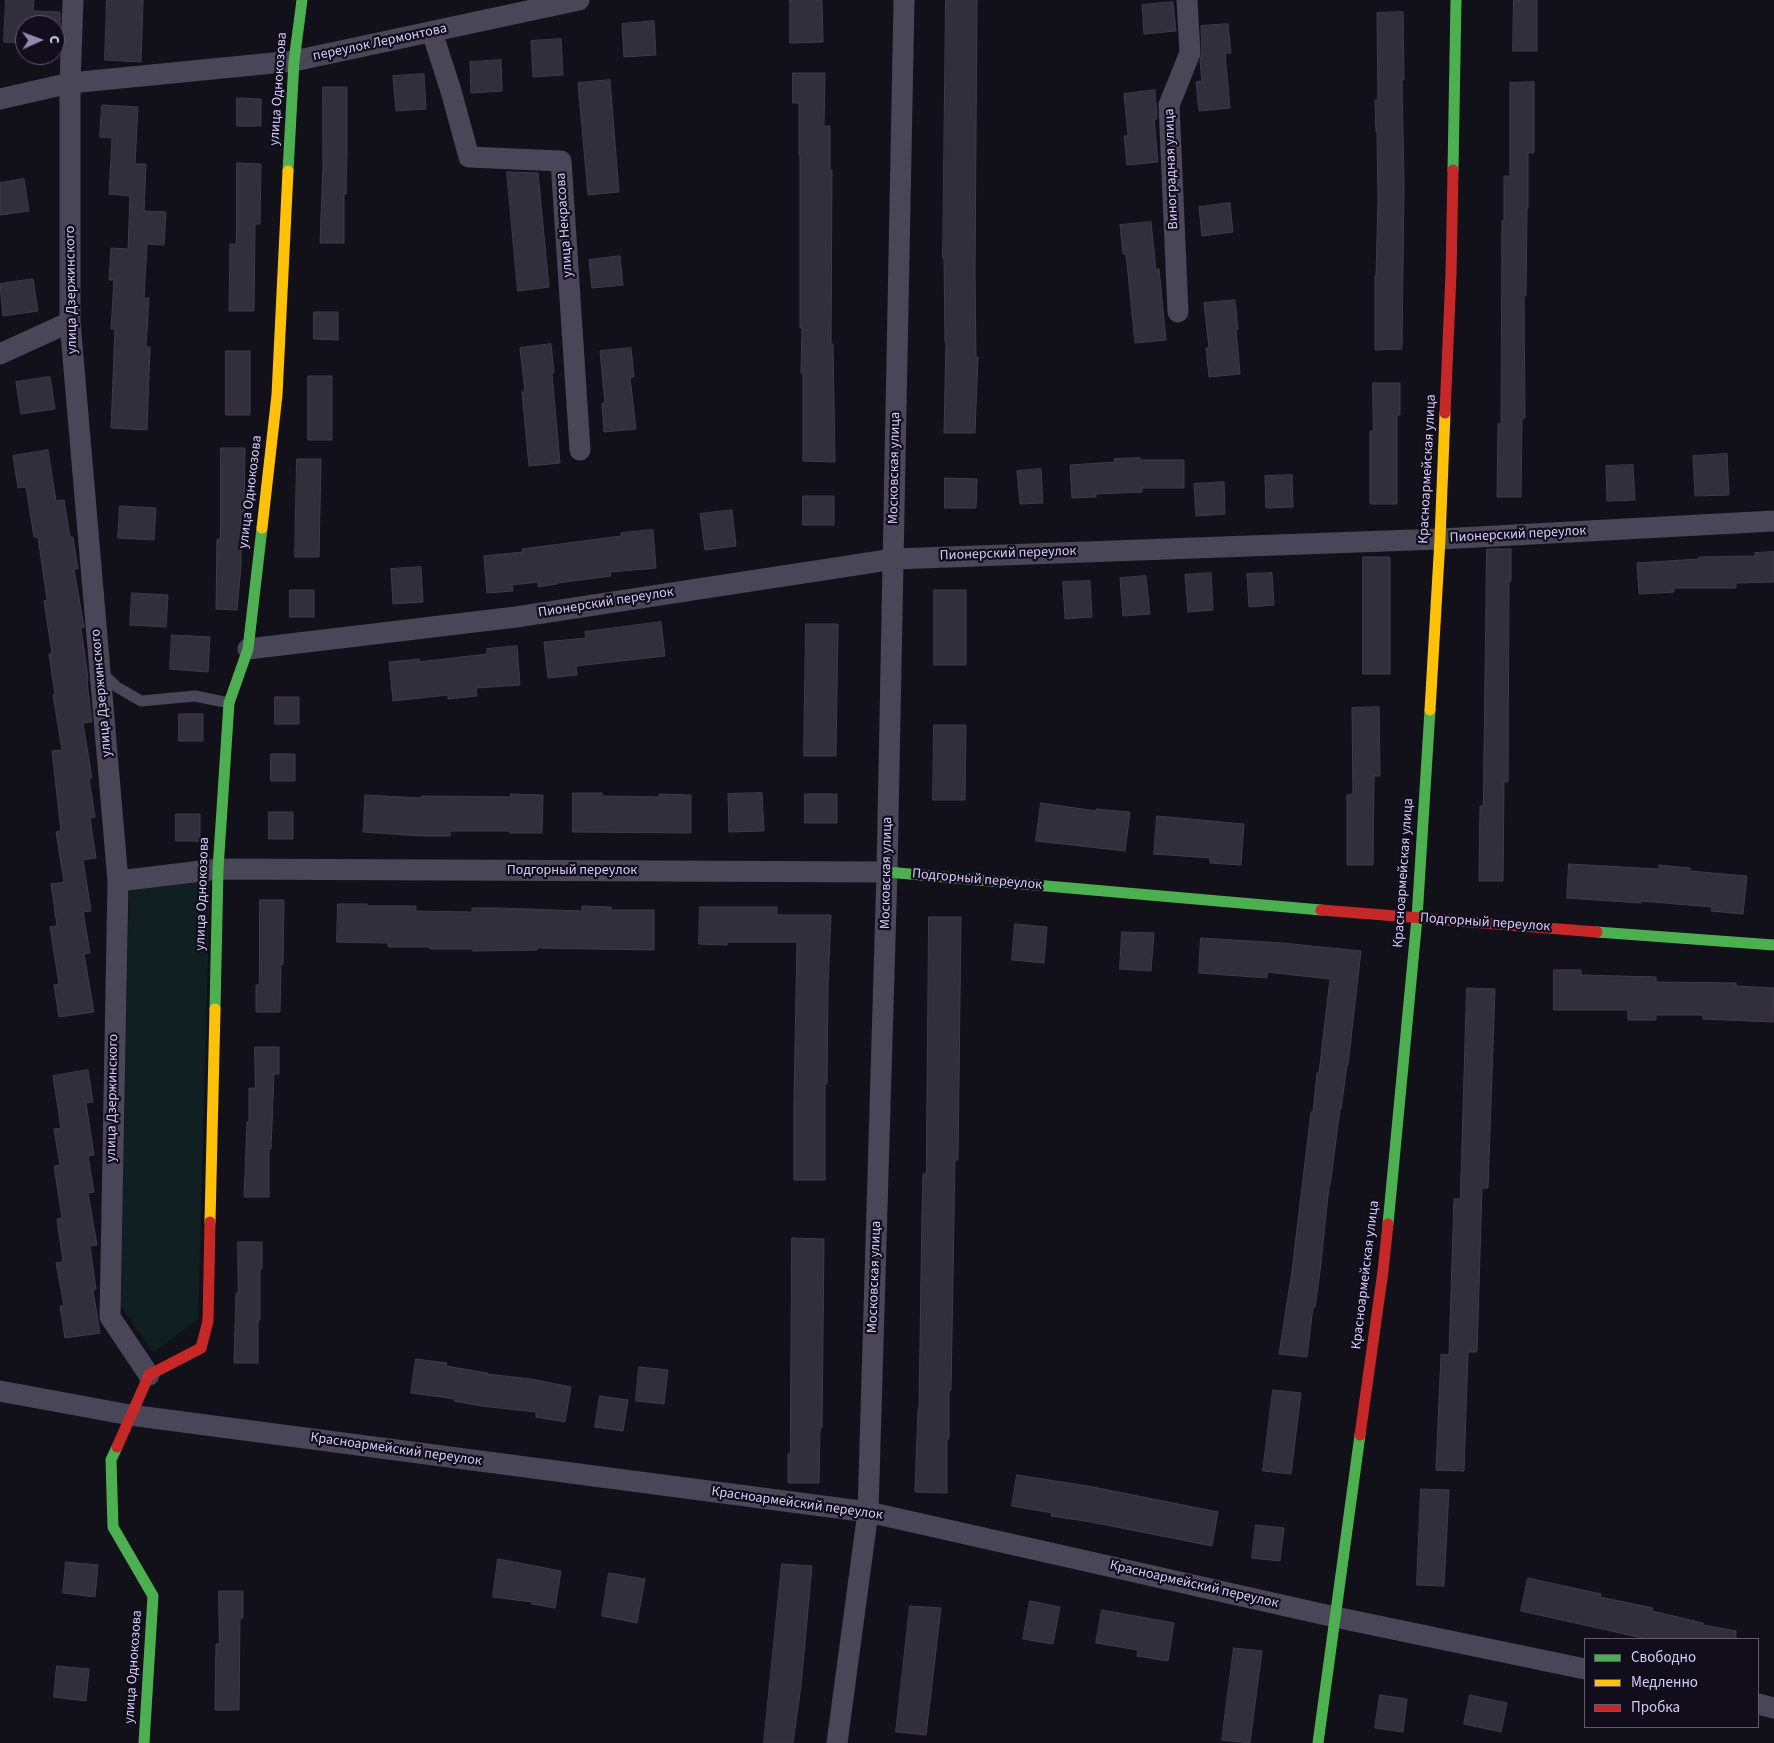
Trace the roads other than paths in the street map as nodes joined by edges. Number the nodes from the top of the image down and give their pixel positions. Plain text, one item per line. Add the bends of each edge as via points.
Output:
1 (73, 0) edge
2 (302, 0) edge
3 (579, 0) edge
4 (904, 0) edge
5 (1186, 0) edge
6 (1456, 0) edge
7 (432, 32) junction
8 (294, 61) junction
9 (70, 83) junction
10 (0, 99) edge
11 (1178, 312) dead end
12 (70, 322) junction
13 (0, 354) edge
14 (580, 450) dead end
15 (1774, 521) edge
16 (1440, 539) junction
17 (894, 558) junction
18 (248, 649) junction
19 (100, 672) junction
20 (228, 703) junction
21 (218, 869) junction
22 (888, 872) junction
23 (118, 881) junction
24 (1417, 918) junction
25 (1774, 945) edge
26 (149, 1375) junction
27 (0, 1391) edge
28 (130, 1415) junction
29 (868, 1512) junction
30 (1335, 1617) junction
31 (1584, 1669) edge
32 (1759, 1704) edge
33 (1774, 1708) edge
34 (144, 1743) edge
35 (837, 1743) edge
36 (1318, 1743) edge

1 - 9 street, улица Дзержинского
2 - 8 street, улица Однокозова
3 - 7 street, переулок Лермонтова
4 - 17 street, Московская улица
5 - 11 street, Виноградная улица via 1190,52 1169,105
6 - 16 street, Красноармейская улица via 1451,274
7 - 8 street, переулок Лермонтова
7 - 14 street, улица Некрасова via 469,157 561,161
8 - 9 street, переулок Лермонтова
8 - 18 street, улица Однокозова via 278,395
9 - 10 street, переулок Лермонтова
9 - 12 street, улица Дзержинского
12 - 13 street
12 - 19 street, улица Дзержинского
15 - 16 street, Пионерский переулок
16 - 17 street, Пионерский переулок
16 - 24 street, Красноармейская улица
17 - 18 street, Пионерский переулок via 516,617
17 - 22 street, Московская улица
18 - 20 street, улица Однокозова
19 - 20 lane via 141,701 195,696
19 - 23 street, улица Дзержинского
20 - 21 street, улица Однокозова
21 - 22 street, Подгорный переулок
21 - 23 street, Подгорный переулок
21 - 26 street, улица Однокозова via 208,1321 200,1348
22 - 24 street, Подгорный переулок
22 - 29 street, Московская улица
23 - 26 street, улица Дзержинского via 110,1317
24 - 25 street, Подгорный переулок
24 - 30 street, Красноармейская улица via 1383,1271
26 - 28 street, улица Однокозова
27 - 28 street, Красноармейский переулок
28 - 29 street, Красноармейский переулок
28 - 34 street, улица Однокозова via 111,1460 113,1527 153,1596
29 - 30 street, Красноармейский переулок
29 - 35 street, Московская улица
30 - 31 street, Красноармейский переулок
30 - 36 street, Красноармейская улица
32 - 33 street

